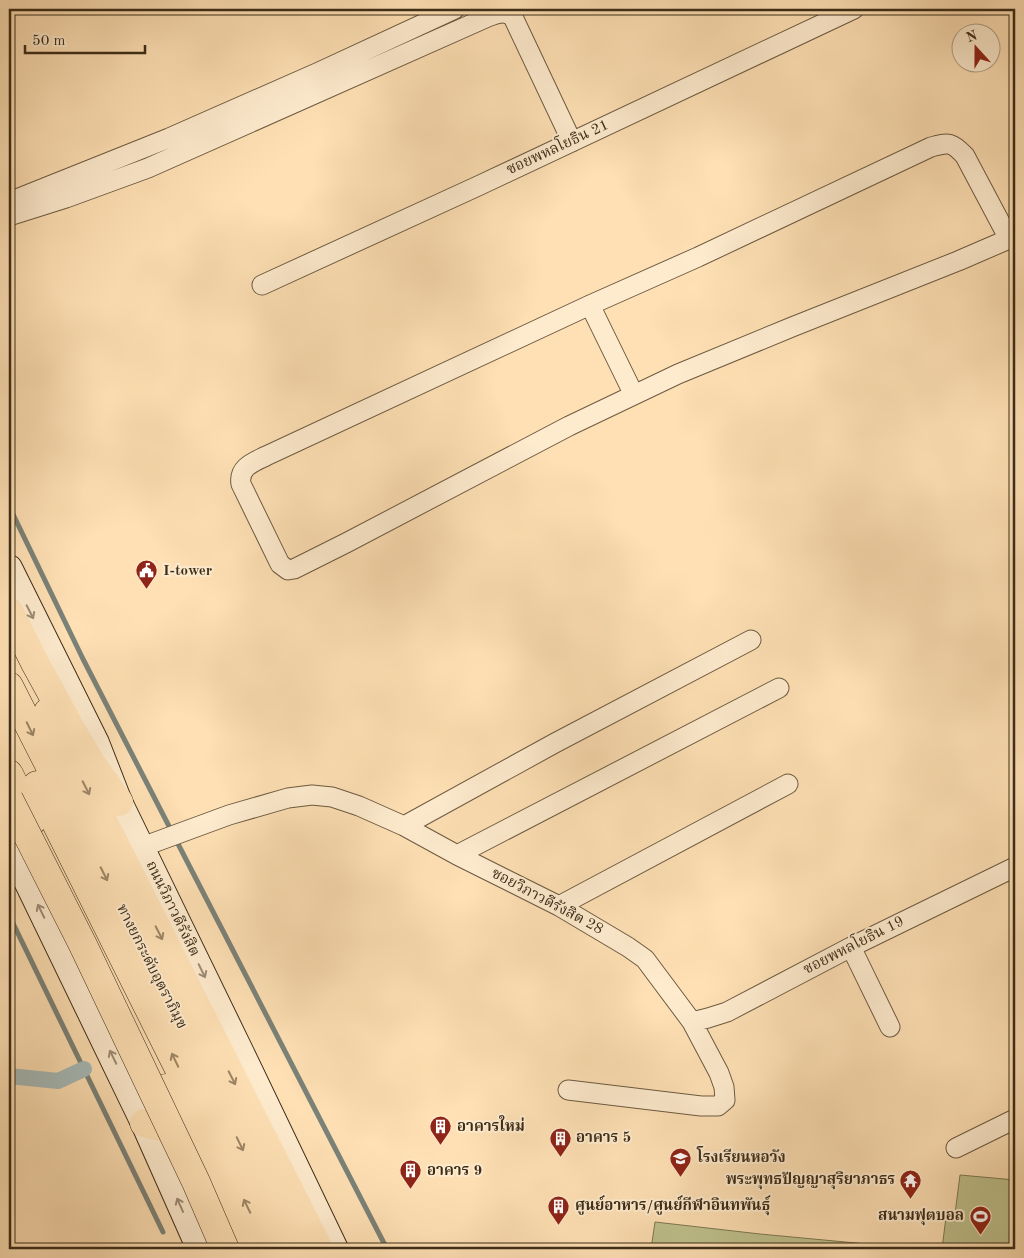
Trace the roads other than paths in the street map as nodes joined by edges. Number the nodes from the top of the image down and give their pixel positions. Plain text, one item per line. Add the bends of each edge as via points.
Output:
1 (455, 9) edge
2 (854, 9) edge
3 (572, 142) junction
4 (9, 202) edge
5 (9, 216) edge
6 (1012, 237) edge
7 (262, 285) dead end
8 (590, 305) junction
9 (634, 395) junction
10 (9, 568) edge
11 (9, 611) edge
12 (9, 635) edge
13 (751, 640) dead end
14 (9, 686) edge
15 (779, 688) dead end
16 (9, 728) edge
17 (9, 774) edge
18 (788, 784) dead end
19 (9, 799) edge
20 (120, 802) junction
21 (404, 826) junction
22 (9, 844) edge
23 (142, 847) junction
24 (457, 854) junction
25 (1015, 867) edge
26 (559, 906) junction
27 (851, 947) junction
28 (692, 1022) junction
29 (890, 1027) dead end
30 (568, 1090) dead end
31 (1015, 1119) edge
32 (144, 1123) junction
33 (188, 1133) junction
34 (956, 1148) dead end
35 (195, 1245) edge
36 (225, 1249) edge
37 (242, 1249) edge
38 (269, 1249) edge
39 (292, 1249) edge
40 (319, 1249) edge
41 (335, 1249) edge

1 - 4 street via 169,138
2 - 3 street, ซอยพหลโยธิน 21
3 - 5 street via 513,17 500,13 148,168
3 - 7 street, ซอยพหลโยธิน 21
6 - 8 street via 965,156 956,147 941,144
6 - 9 street
8 - 9 street
8 - 9 street via 247,466 240,479 254,511 280,564 294,570
10 -> 20 main road, ถนนวิภาวดีรังสิต via 96,743
11 - 20 highway via 79,743
12 -> 40 highway, ถนนวิภาวดีรังสิต
13 - 21 street
14 -> 39 highway, ทางยกระดับอุตราภิมุข
15 - 24 street
38 -> 16 highway, ทางยกระดับอุตราภิมุข
17 - 33 highway
18 - 26 street
19 - 36 highway, bridge via 83,945
20 - 23 main road, ถนนวิภาวดีรังสิต
21 - 23 street, ซอยวิภาวดีรังสิต 28 via 332,797 312,795 260,806
21 - 24 street, ซอยวิภาวดีรังสิต 28
32 -> 22 main road
23 -> 41 main road, ถนนวิภาวดีรังสิต
24 - 26 street, ซอยวิภาวดีรังสิต 28
25 - 27 street, ซอยพหลโยธิน 19
26 - 28 street, ซอยวิภาวดีรังสิต 28 via 644,959
27 - 28 street, ซอยพหลโยธิน 19 via 727,1012
27 - 29 street
28 - 30 street, ซอยวิภาวดีรังสิต 28 via 720,1073 725,1100 718,1106
31 - 34 street
32 - 33 highway
35 -> 32 main road
33 - 37 highway

